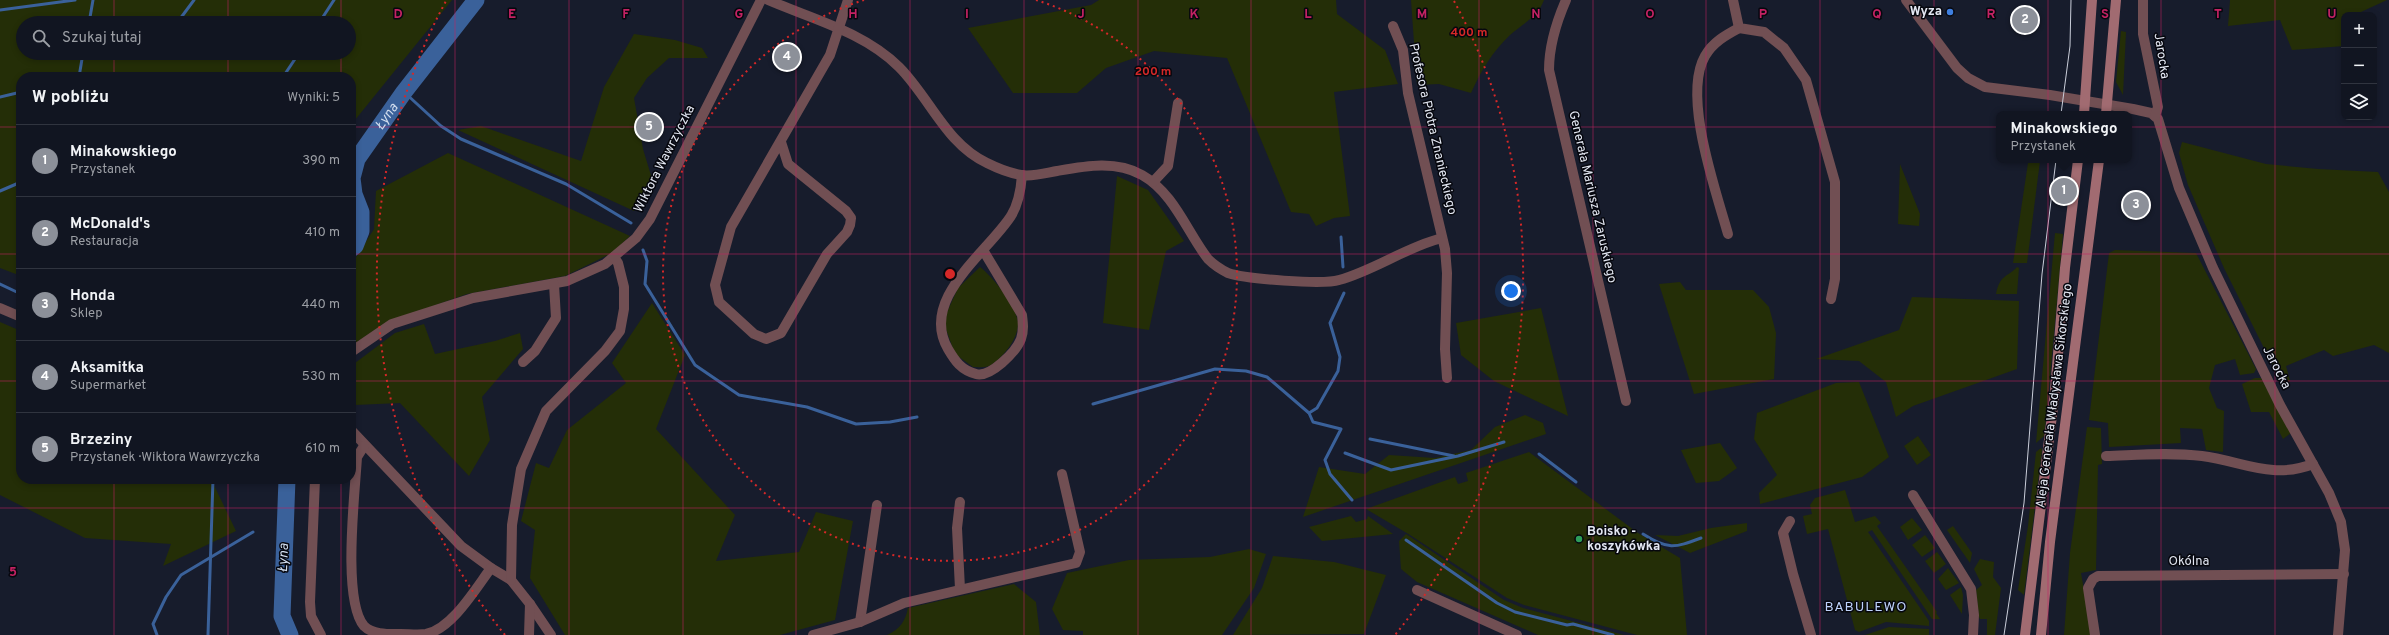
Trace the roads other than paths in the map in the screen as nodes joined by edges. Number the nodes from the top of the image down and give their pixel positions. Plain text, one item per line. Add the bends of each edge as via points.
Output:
1 (761, 0) edge
2 (768, 0) edge
3 (848, 0) edge
4 (1566, 0) edge
5 (1732, 0) edge
6 (1906, 0) edge
7 (2092, 0) edge
8 (2116, 0) edge
9 (2143, 0) edge
10 (1393, 26) dead end
11 (1739, 28) junction
12 (840, 29) junction
13 (2085, 101) junction
14 (1178, 103) dead end
15 (2106, 109) edge
16 (2084, 111) edge
17 (2129, 111) edge
18 (2132, 111) edge
19 (2155, 116) junction
20 (781, 142) junction
21 (2078, 163) edge
22 (2099, 163) edge
23 (1022, 175) junction
24 (1153, 182) junction
25 (1728, 234) dead end
26 (1442, 238) junction
27 (983, 250) junction
28 (614, 257) junction
29 (554, 284) junction
30 (1831, 299) dead end
31 (0, 308) edge
32 (16, 314) edge
33 (356, 349) edge
34 (523, 362) dead end
35 (1447, 378) dead end
36 (1626, 401) dead end
37 (356, 436) edge
38 (364, 446) junction
39 (2106, 456) dead end
40 (2313, 464) junction
41 (1062, 474) dead end
42 (356, 477) edge
43 (315, 484) edge
44 (356, 484) edge
45 (1913, 495) dead end
46 (960, 502) dead end
47 (877, 505) dead end
48 (1790, 521) dead end
49 (491, 568) junction
50 (2344, 574) junction
51 (511, 580) junction
52 (960, 589) junction
53 (1417, 590) dead end
54 (530, 604) junction
55 (860, 622) junction
56 (321, 635) edge
57 (529, 635) edge
58 (551, 635) edge
59 (813, 635) edge
60 (1517, 635) edge
61 (1811, 635) edge
62 (1974, 635) edge
63 (2025, 635) edge
64 (2041, 635) edge
65 (2095, 635) edge
66 (2338, 635) edge

1 - 28 street, Wiktora Wawrzyczka via 650,219 636,238
2 - 12 street
3 - 12 street
4 - 36 street, Generała Mariusza Zaruskiego via 1553,33 1549,70
5 - 11 street
6 - 13 street via 1957,68 1979,84 1985,87
7 - 13 main road
8 - 15 main road
9 - 19 street, Jarocka via 2143,34 2158,107
10 - 26 street, Profesora Piotra Znanieckiego via 1403,50 1408,92
11 - 25 street via 1712,46 1700,68 1697,85 1704,151
11 - 30 street via 1764,32 1784,48 1806,80 1835,182 1836,279
12 - 20 street via 830,56
12 - 23 street via 883,54 899,67 956,140 972,156 990,165
13 - 15 street
13 - 16 main road
14 - 24 street via 1168,166
15 - 17 street
18 - 19 street via 2152,113
19 - 40 street, Jarocka via 2164,134 2180,188 2213,268 2249,344
20 - 20 street via 788,164 846,211 851,218 850,225 827,254 781,333 766,339 754,334 718,302 715,285 731,227
21 - 63 main road, Aleja Generała Władysława Sikorskiego via 2065,268 2055,391
22 - 64 main road, Aleja Generała Władysława Sikorskiego via 2050,542
23 - 24 street via 1085,166 1117,165 1141,174
23 - 27 street via 1019,200 1012,215
24 - 26 street via 1171,202 1210,261 1227,272 1240,276 1292,281 1336,281 1371,269
26 - 35 street, Profesora Piotra Znanieckiego via 1447,273
27 - 27 street via 1022,315 1023,326 1020,340 1005,360 989,372 980,375 966,372 955,362 940,328 941,309
28 - 29 street, Wiktora Wawrzyczka via 605,264
28 - 51 street via 624,287 620,331 605,351 546,411 521,469 512,525
29 - 33 street, Wiktora Wawrzyczka via 473,298 392,324
29 - 34 street via 556,318 534,351
31 - 32 street
37 - 38 street
38 - 42 street via 357,457
38 - 49 street via 461,546
39 - 40 street via 2195,455 2272,472 2300,469
40 - 50 street, Jarocka via 2329,493 2343,529 2346,550
41 - 52 street via 1080,552 1076,563
43 - 56 street via 310,602 311,616
44 - 49 street via 352,559 356,611 364,626 376,634 426,634 444,626
45 - 62 street via 1971,589
46 - 52 street via 957,528
47 - 55 street
48 - 61 street via 1783,533
49 - 51 street
50 - 65 street, Okólna via 2098,576 2088,588
50 - 66 street, Jarocka
51 - 54 street
52 - 55 street via 904,603
53 - 60 street
54 - 57 street
54 - 58 street
55 - 59 street

